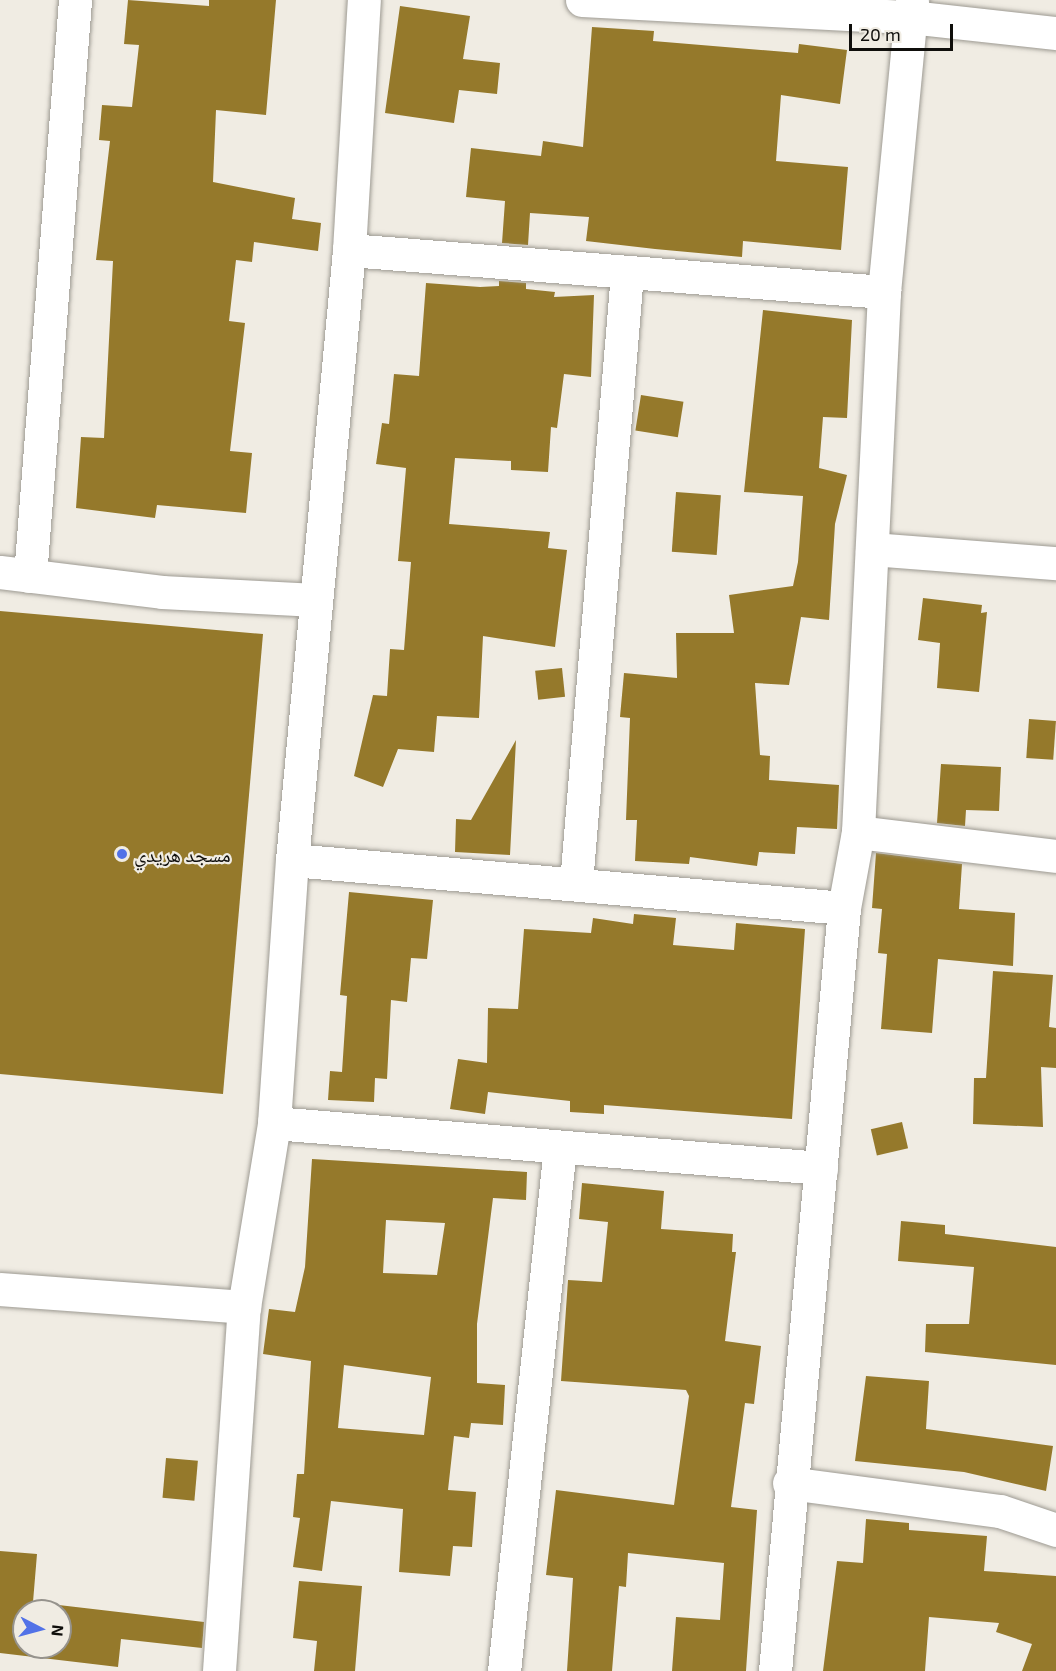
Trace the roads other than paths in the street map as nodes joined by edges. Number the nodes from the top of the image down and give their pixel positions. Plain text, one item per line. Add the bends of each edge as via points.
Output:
1 (75, 0) edge
2 (364, 0) edge
3 (582, 0) edge
4 (649, 3) edge
5 (911, 8) edge
6 (1056, 33) edge
7 (349, 250) junction
8 (627, 273) junction
9 (884, 292) junction
10 (872, 549) junction
11 (1056, 563) edge
12 (15, 574) edge
13 (316, 600) junction
14 (858, 832) junction
15 (1056, 856) edge
16 (292, 860) junction
17 (576, 883) junction
18 (844, 908) junction
19 (274, 1123) junction
20 (560, 1146) junction
21 (821, 1168) junction
22 (0, 1289) edge
23 (244, 1307) junction
24 (789, 1483) junction
25 (1056, 1530) edge
26 (219, 1671) edge
27 (504, 1671) edge
28 (775, 1671) edge

1 - 12 street
2 - 7 street
3 - 4 street
4 - 5 street
5 - 6 street
5 - 9 street
7 - 8 street
7 - 13 street
8 - 9 street
8 - 17 street
9 - 10 street
10 - 11 street
10 - 14 street
12 - 13 street via 162,592
13 - 16 street
14 - 15 street
14 - 18 street
16 - 17 street
16 - 19 street
17 - 18 street
18 - 21 street
19 - 20 street
19 - 23 street
20 - 21 street
20 - 27 street
21 - 24 street
22 - 23 street
23 - 26 street
24 - 25 street via 1000,1511
24 - 28 street

